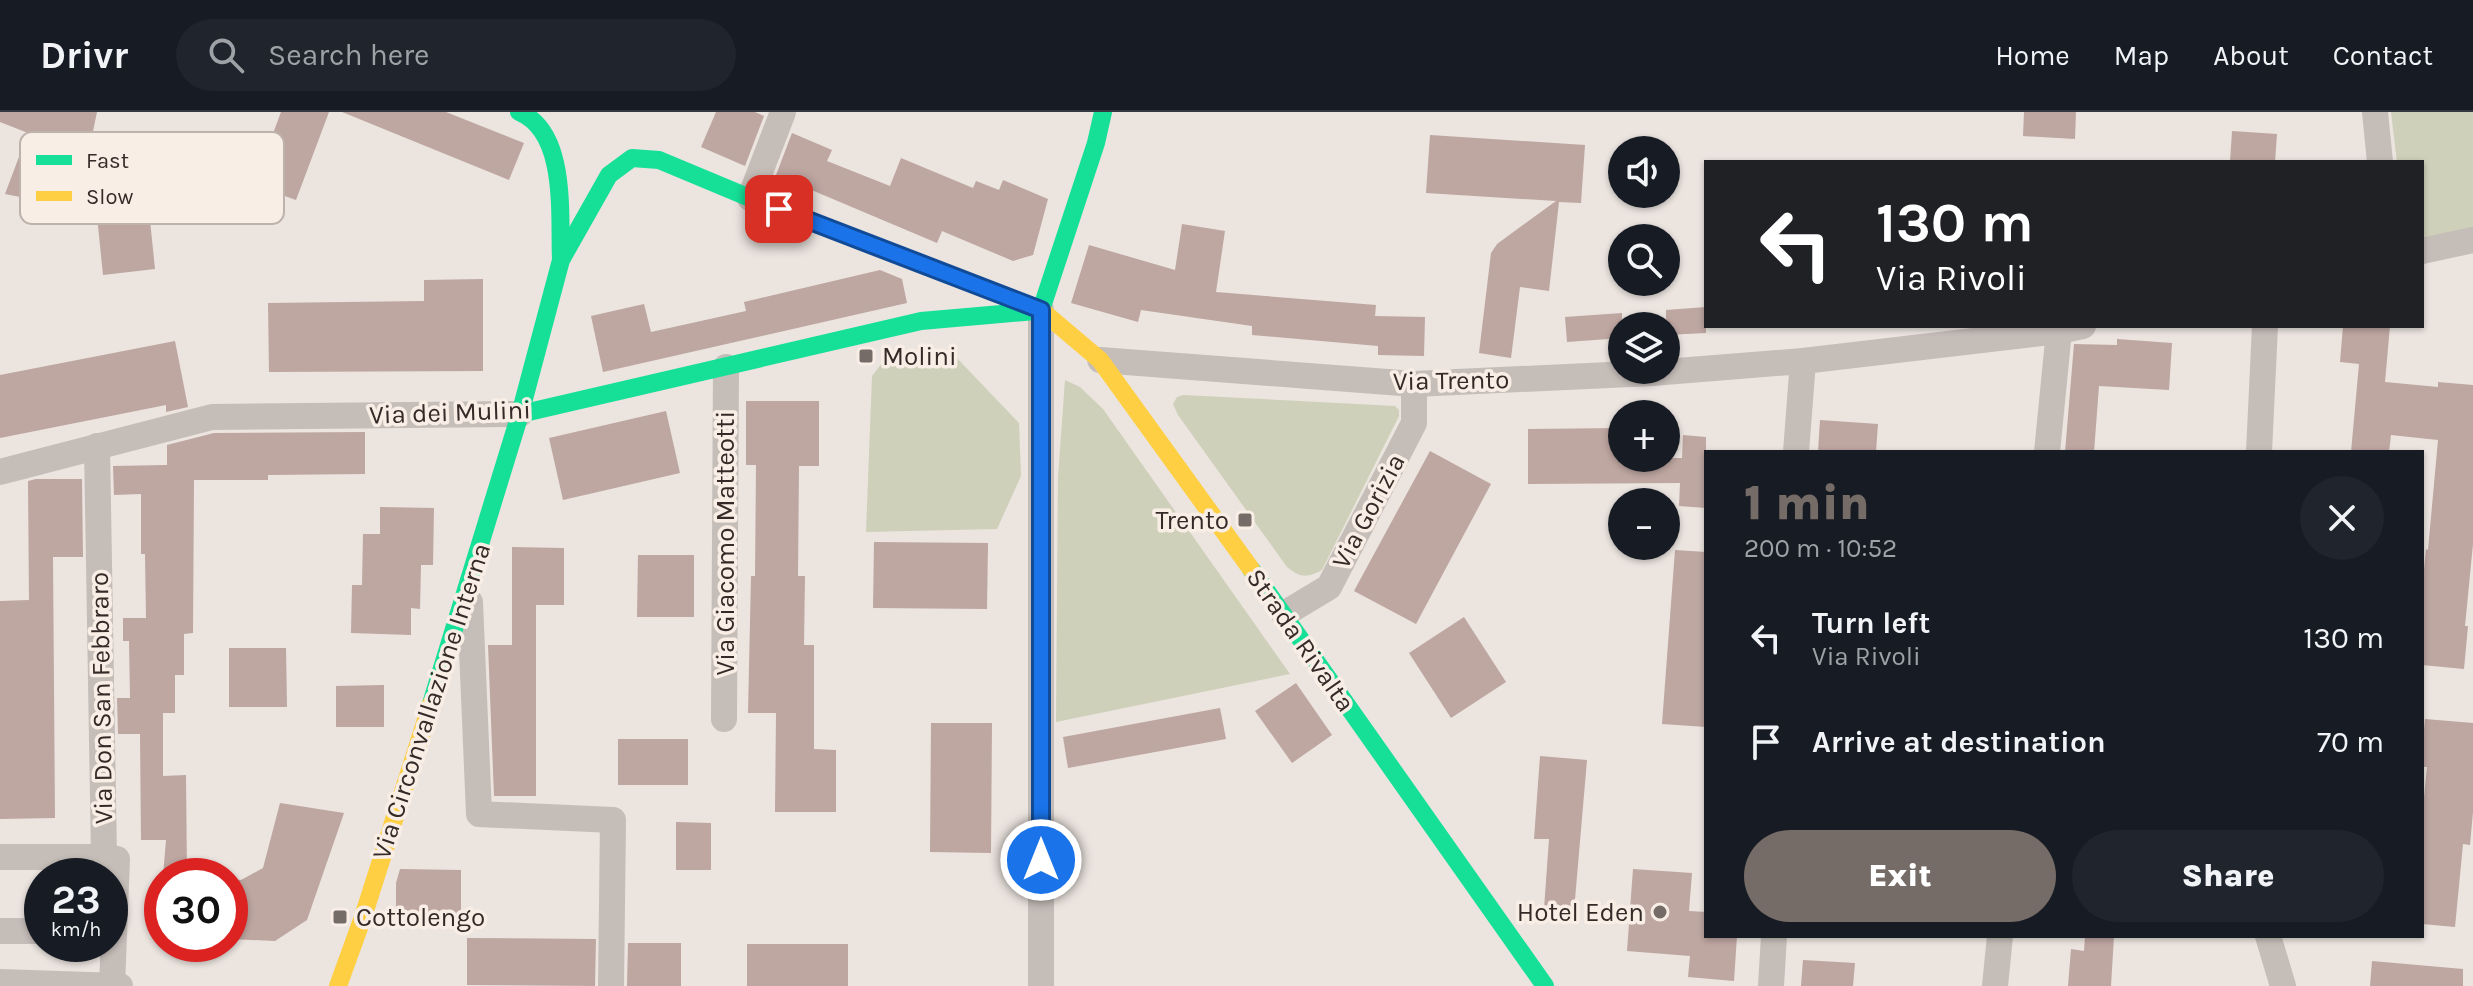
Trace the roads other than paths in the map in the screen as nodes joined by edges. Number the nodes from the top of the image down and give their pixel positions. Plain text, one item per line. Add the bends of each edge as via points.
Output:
1 (783, 112) edge
2 (1103, 112) edge
3 (2375, 112) edge
4 (523, 113) edge
5 (2380, 160) edge
6 (750, 198) junction
7 (2473, 240) edge
8 (2424, 251) edge
9 (561, 260) junction
10 (1041, 310) junction
11 (2265, 328) edge
12 (2071, 329) edge
13 (1100, 360) junction
14 (1803, 361) junction
15 (726, 367) junction
16 (1414, 384) junction
17 (520, 414) junction
18 (97, 446) junction
19 (1796, 450) edge
20 (2047, 450) edge
21 (2259, 450) edge
22 (0, 472) edge
23 (469, 583) junction
24 (1284, 614) junction
25 (724, 719) dead end
26 (0, 857) edge
27 (104, 857) junction
28 (0, 931) edge
29 (24, 931) edge
30 (1774, 938) edge
31 (2000, 938) edge
32 (2269, 938) edge
33 (115, 980) edge
34 (0, 982) edge
35 (26, 984) edge
36 (338, 986) edge
37 (611, 986) edge
38 (1041, 986) edge
39 (1545, 986) edge
40 (1771, 986) edge
41 (1995, 986) edge
42 (2283, 986) edge

1 - 6 street
2 - 10 street
3 - 5 street
4 - 9 street via 549,140 554,158
6 - 9 street, Strada Rivalta via 659,160 632,158 609,175
6 - 10 street, Strada Rivalta
7 - 8 street
9 - 17 street, Via Circonvallazione Interna
10 - 13 street, Strada Rivalta
10 - 15 street, Via dei Mulini via 921,321
10 - 38 street
11 - 21 street
12 - 14 street, Via Trento
12 - 20 street
13 - 16 street, Via Trento
13 - 24 street, Strada Rivalta
14 - 16 street, Via Trento
14 - 19 street
15 - 17 street, Via dei Mulini
15 - 25 street, Via Giacomo Matteotti
16 - 24 street, Via Gorizia via 1414,423 1329,587
17 - 18 street, Via dei Mulini via 212,417
17 - 23 street, Via Circonvallazione Interna
18 - 22 street, Via dei Mulini
18 - 27 street, Via Don San Febbraro
23 - 36 street, Via Circonvallazione Interna
23 - 37 street via 479,814 613,820
24 - 39 street, Strada Rivalta
26 - 27 street
27 - 33 street, Via Don San Febbraro via 117,859
28 - 29 street
30 - 40 street
31 - 41 street
32 - 42 street
33 - 35 street
34 - 35 street

